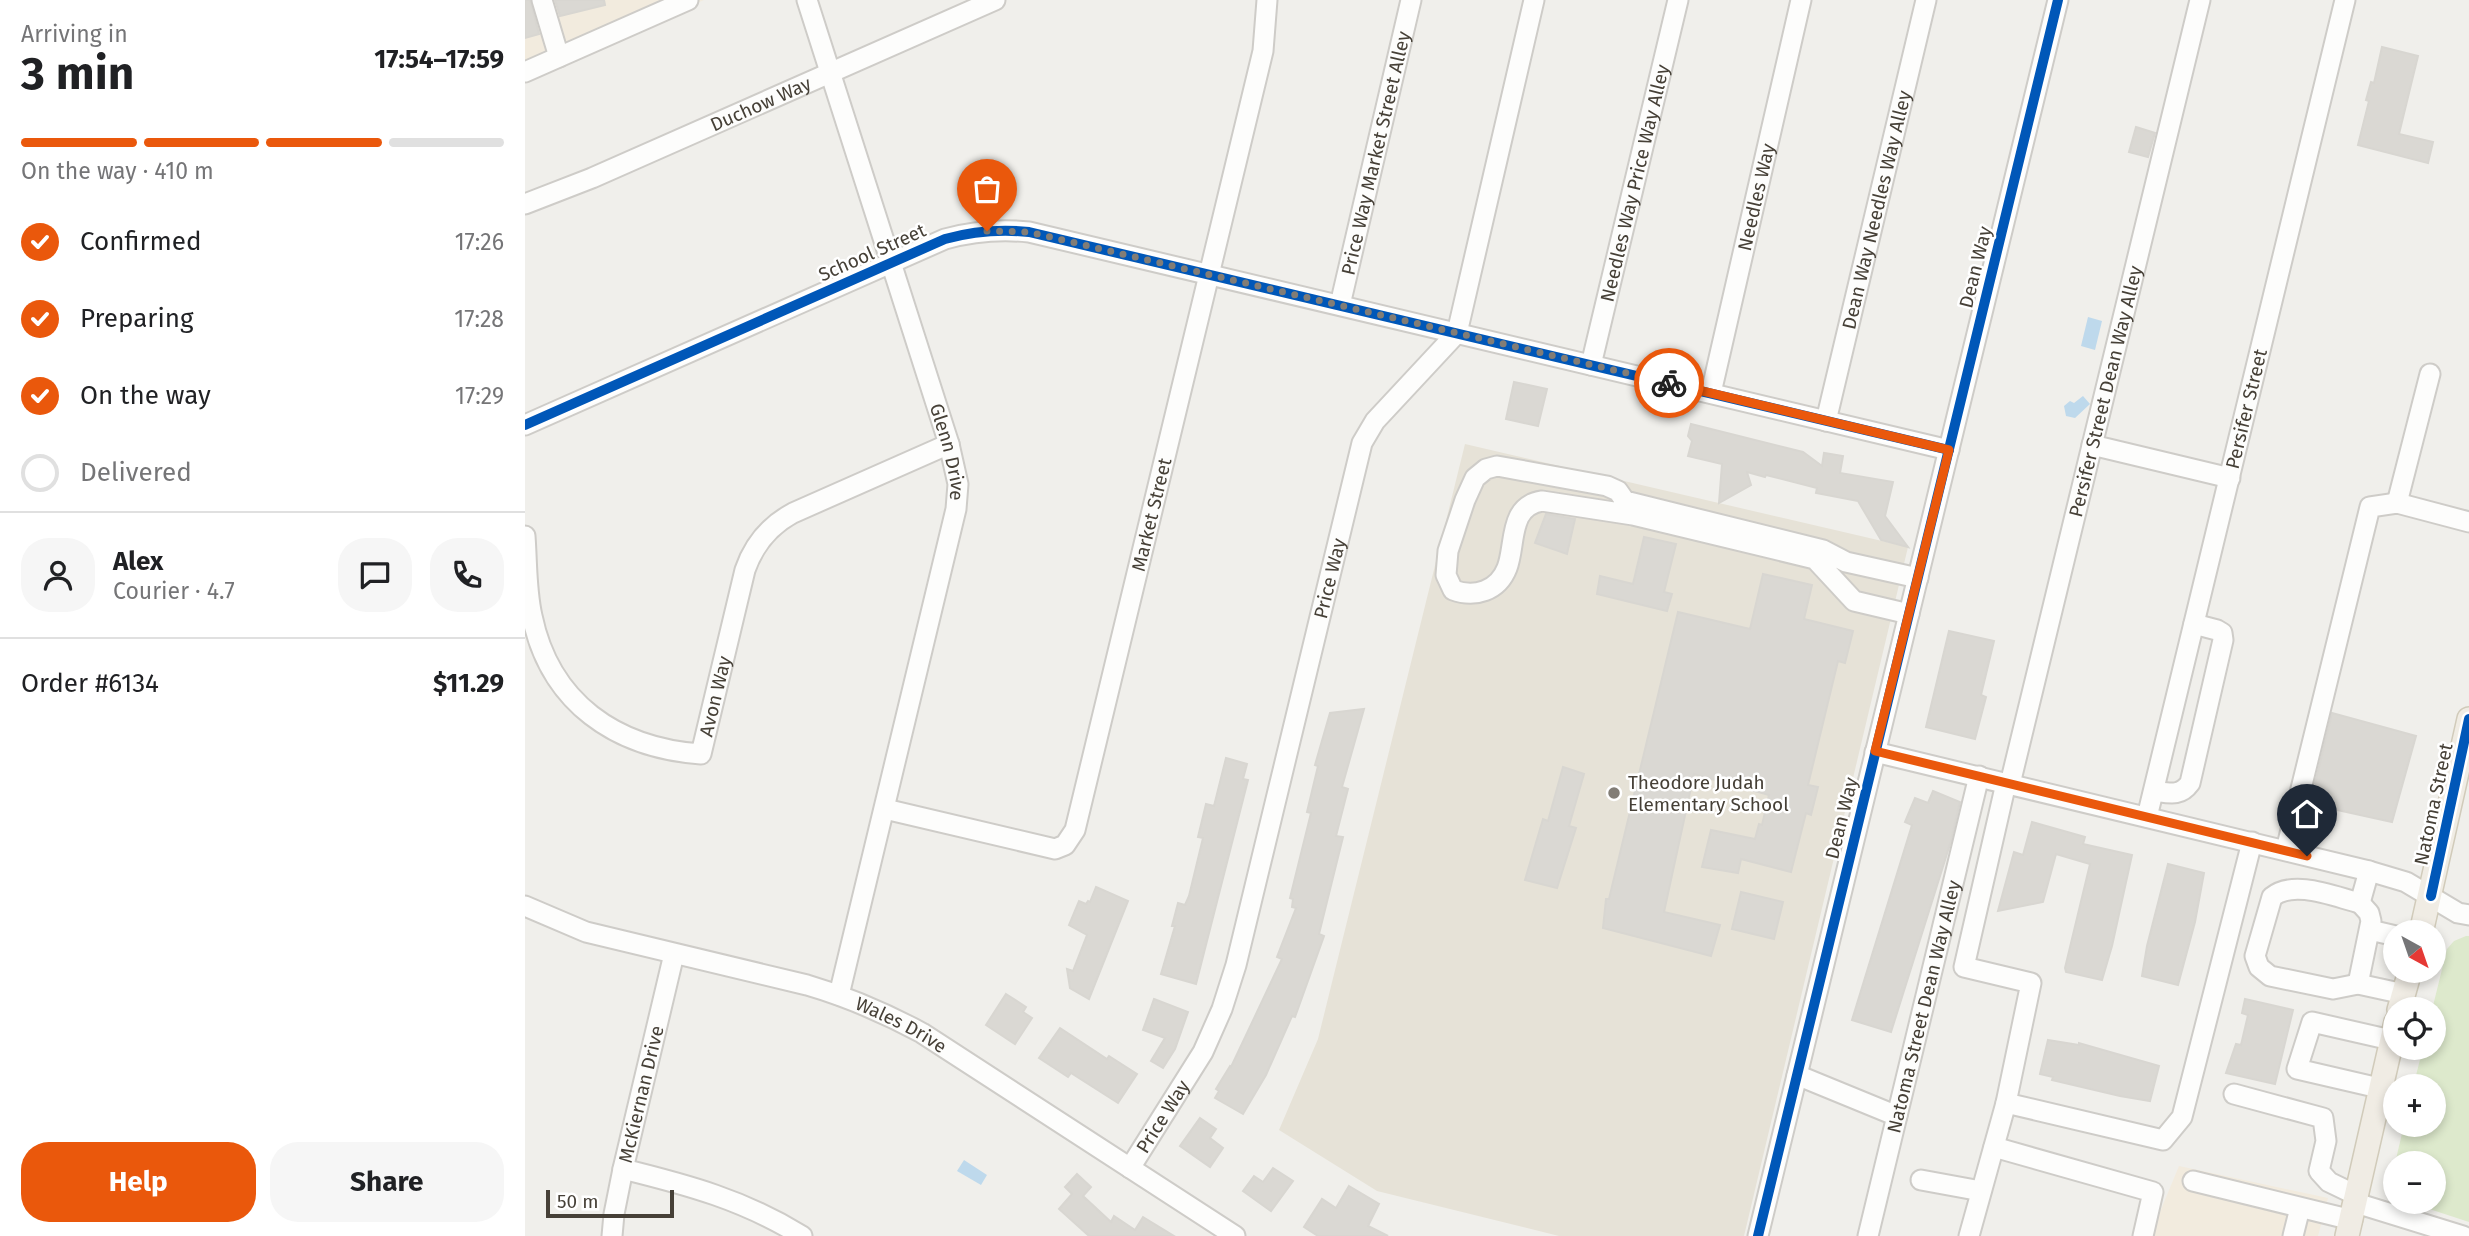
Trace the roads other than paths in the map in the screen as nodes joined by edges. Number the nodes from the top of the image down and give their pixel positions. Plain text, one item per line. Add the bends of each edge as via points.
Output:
1 (542, 0) edge
2 (688, 0) edge
3 (807, 0) edge
4 (995, 0) edge
5 (1267, 0) edge
6 (1411, 0) edge
7 (1534, 0) edge
8 (1678, 0) edge
9 (1801, 0) edge
10 (1926, 0) edge
11 (2057, 0) edge
12 (2200, 0) edge
13 (2345, 0) edge
14 (559, 57) junction
15 (525, 72) edge
16 (830, 73) junction
17 (525, 204) edge
18 (891, 262) junction
19 (1209, 274) junction
20 (1340, 305) junction
21 (1457, 333) junction
22 (1591, 365) junction
23 (2430, 374) dead end
24 (1711, 393) junction
25 (1826, 421) junction
26 (525, 425) edge
27 (949, 444) junction
28 (2092, 445) junction
29 (1949, 450) junction
30 (2229, 478) junction
31 (2397, 503) junction
32 (2469, 522) edge
33 (525, 536) edge
34 (1918, 578) junction
35 (1909, 614) junction
36 (2194, 624) junction
37 (2469, 719) edge
38 (1875, 751) junction
39 (1979, 776) junction
40 (2008, 783) junction
41 (2154, 791) junction
42 (885, 809) junction
43 (2147, 817) junction
44 (2252, 842) junction
45 (2286, 850) junction
46 (2369, 871) junction
47 (2431, 896) junction
48 (2360, 903) junction
49 (525, 906) edge
50 (2469, 915) edge
51 (2425, 920) edge
52 (2370, 930) junction
53 (2383, 933) edge
54 (674, 954) junction
55 (2358, 985) junction
56 (839, 995) junction
57 (2388, 997) edge
58 (2383, 1030) edge
59 (2386, 1060) edge
60 (1797, 1075) junction
61 (2379, 1088) junction
62 (2234, 1094) dead end
63 (2006, 1103) junction
64 (1897, 1116) junction
65 (1994, 1147) junction
66 (1130, 1168) junction
67 (623, 1169) junction
68 (1921, 1180) dead end
69 (2193, 1181) dead end
70 (1981, 1191) junction
71 (2299, 1208) junction
72 (2353, 1214) edge
73 (613, 1236) edge
74 (802, 1236) edge
75 (1235, 1236) edge
76 (1758, 1236) edge
77 (1868, 1236) edge
78 (1969, 1236) edge
79 (2143, 1236) edge
80 (2293, 1236) edge
81 (2463, 1236) edge

1 - 14 street
2 - 14 street
3 - 16 street, Glenn Drive
4 - 16 street, Duchow Way
5 - 19 street, Market Street via 1263,51
6 - 20 street, Price Way Market Street Alley
7 - 21 street, Price Way
8 - 22 street, Needles Way Price Way Alley
9 - 24 street, Needles Way
10 - 25 street, Dean Way Needles Way Alley
11 - 29 street, Dean Way
12 - 28 street, Persifer Street Dean Way Alley
13 - 30 street, Persifer Street
14 - 15 street
16 - 17 street, Duchow Way
16 - 18 street, Glenn Drive
18 - 19 street, School Street via 969,232 1005,230
18 - 26 street, School Street
18 - 27 street, Glenn Drive
19 - 20 street, School Street
19 - 42 street, Market Street via 1073,836 1055,849
20 - 21 street, School Street
21 - 22 street, School Street
21 - 66 street, Price Way via 1375,421 1361,443 1237,965 1203,1052
22 - 24 street, School Street
23 - 31 street
24 - 25 street, School Street
25 - 29 street, School Street
27 - 33 street, Avon Way via 793,513 761,538 745,570 701,754 654,748 621,735 591,715 558,680 531,614
27 - 42 street, Glenn Drive via 958,484 956,509
28 - 30 street
28 - 40 street, Persifer Street Dean Way Alley
29 - 34 street, Dean Way
30 - 36 street, Persifer Street
31 - 32 street
31 - 45 street via 2370,507
34 - 35 street, Dean Way
34 - 35 street via 1625,501 1607,486 1497,466 1475,478 1448,551 1446,575 1454,590 1478,595 1496,585 1507,568 1517,521 1525,510 1542,501 1633,515 1815,559 1854,601
35 - 38 street, Dean Way
36 - 41 street, Persifer Street
36 - 41 street via 2217,629 2223,639 2190,783 2175,794
37 - 47 main road, Natoma Street
38 - 39 street
38 - 60 street, Dean Way
39 - 40 street
39 - 64 street, Natoma Street Dean Way Alley
40 - 43 street
40 - 63 street, Persifer Street Dean Way Alley via 1964,967 2031,984
41 - 43 street, Persifer Street
42 - 56 street, Glenn Drive
43 - 44 street
44 - 45 street
44 - 63 street via 2182,1117 2163,1140
45 - 46 street
46 - 47 street via 2406,882
46 - 48 street
47 - 50 street
47 - 51 main road, Natoma Street
48 - 52 street via 2369,913
48 - 55 street via 2294,887 2279,891 2272,897 2255,956 2270,976 2333,989
49 - 54 street, Wales Drive via 586,932
52 - 53 street
52 - 55 street
54 - 56 street, Wales Drive
54 - 67 street, McKiernan Drive
55 - 57 street
56 - 66 street, Wales Drive via 922,1033
58 - 61 street via 2312,1022 2297,1069
59 - 61 main road
60 - 64 street
60 - 76 street, Dean Way
61 - 72 main road
62 - 72 street via 2323,1118 2326,1141 2319,1171
63 - 65 street
64 - 77 street, Natoma Street Dean Way Alley
65 - 70 street
65 - 79 street via 2153,1192
66 - 75 street, Wales Drive
67 - 73 street, McKiernan Drive
67 - 74 street via 727,1197
68 - 70 street
69 - 71 street
70 - 78 street
71 - 72 street
71 - 80 street
72 - 81 street

